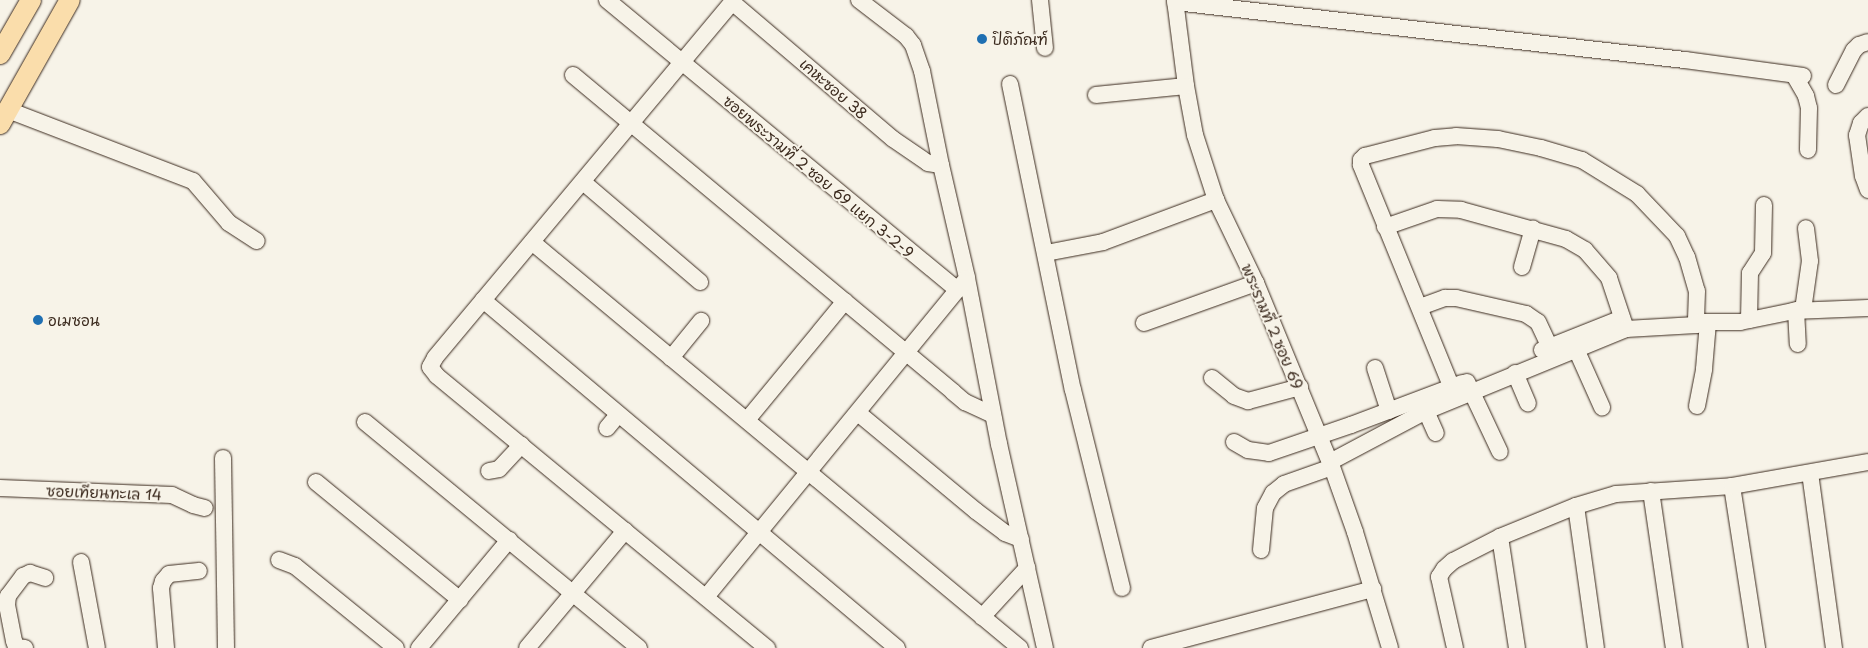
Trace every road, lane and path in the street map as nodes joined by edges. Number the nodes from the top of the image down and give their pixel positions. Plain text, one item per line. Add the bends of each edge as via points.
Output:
1 (31, 0) edge
2 (70, 0) edge
3 (859, 0) edge
4 (1040, 0) edge
5 (733, 1) edge
6 (1175, 1) edge
7 (615, 2) edge
8 (1868, 42) edge
9 (1045, 48) dead end
10 (0, 54) edge
11 (682, 61) junction
12 (573, 75) dead end
13 (1010, 84) dead end
14 (1836, 85) dead end
15 (1186, 86) junction
16 (1096, 95) dead end
17 (1868, 116) edge
18 (4, 117) edge
19 (631, 124) junction
20 (1808, 150) dead end
21 (940, 165) junction
22 (583, 182) junction
23 (1868, 190) edge
24 (1216, 200) junction
25 (1764, 205) dead end
26 (1385, 227) junction
27 (1806, 228) dead end
28 (1533, 230) junction
29 (257, 241) dead end
30 (532, 242) junction
31 (1046, 253) junction
32 (1522, 267) dead end
33 (700, 282) dead end
34 (1256, 283) junction
35 (962, 284) junction
36 (483, 300) junction
37 (845, 301) junction
38 (1420, 307) junction
39 (1868, 308) edge
40 (1800, 310) junction
41 (1749, 320) junction
42 (701, 321) dead end
43 (1700, 321) junction
44 (1144, 323) dead end
45 (1625, 323) junction
46 (1798, 344) dead end
47 (1576, 349) junction
48 (1552, 352) junction
49 (907, 353) junction
50 (671, 358) junction
51 (1375, 368) dead end
52 (1515, 373) junction
53 (1212, 378) dead end
54 (1300, 387) junction
55 (1461, 390) junction
56 (1528, 403) dead end
57 (1698, 406) dead end
58 (1602, 407) dead end
59 (1389, 411) junction
60 (1426, 411) junction
61 (858, 413) junction
62 (618, 415) junction
63 (993, 415) junction
64 (747, 420) junction
65 (366, 422) dead end
66 (607, 428) dead end
67 (1436, 433) dead end
68 (1320, 435) junction
69 (1234, 442) dead end
70 (521, 445) junction
71 (1500, 452) dead end
72 (223, 458) dead end
73 (1868, 462) edge
74 (1331, 464) junction
75 (489, 471) dead end
76 (808, 472) junction
77 (1810, 473) junction
78 (316, 482) dead end
79 (1732, 486) junction
80 (0, 488) edge
81 (1651, 491) junction
82 (1576, 506) junction
83 (205, 508) dead end
84 (625, 531) junction
85 (758, 533) junction
86 (1500, 538) junction
87 (1021, 539) junction
88 (509, 540) junction
89 (1261, 550) dead end
90 (279, 560) dead end
91 (80, 562) dead end
92 (1027, 568) junction
93 (199, 571) dead end
94 (45, 578) dead end
95 (1122, 588) dead end
96 (1373, 589) junction
97 (574, 593) junction
98 (706, 598) junction
99 (460, 600) junction
100 (982, 617) junction
101 (0, 644) edge
102 (20, 647) edge
103 (97, 648) edge
104 (166, 648) edge
105 (226, 648) edge
106 (396, 648) edge
107 (419, 648) edge
108 (527, 648) edge
109 (638, 648) edge
110 (766, 648) edge
111 (897, 648) edge
112 (1020, 648) edge
113 (1045, 648) edge
114 (1151, 648) edge
115 (1390, 648) edge
116 (1455, 648) edge
117 (1517, 648) edge
118 (1596, 648) edge
119 (1674, 648) edge
120 (1757, 648) edge
121 (1834, 648) edge

1 - 10 main road
2 - 18 main road
3 - 21 street via 913,45 922,71
4 - 9 street
5 - 11 street
5 - 21 street, เคหะซอย 38 via 893,139 928,163
6 - 15 street, พระรามที่ 2 ซอย 69
6 - 20 street via 1798,75 1809,108
7 - 11 street, ซอยพระรามที่ 2 ซอย 69 แยก 3-2-9
8 - 14 street via 1854,50
11 - 19 street
11 - 35 street, ซอยพระรามที่ 2 ซอย 69 แยก 3-2-9
12 - 19 street
13 - 31 street
15 - 16 street
15 - 24 street, พระรามที่ 2 ซอย 69 via 1195,135
17 - 23 street via 1860,123 1857,135
18 - 29 street via 193,181 229,222
19 - 22 street
19 - 37 street
21 - 35 street
22 - 30 street
22 - 33 street
24 - 31 street via 1104,242
24 - 34 street, พระรามที่ 2 ซอย 69
25 - 41 street via 1763,253 1750,272
26 - 28 street via 1438,209 1461,210
26 - 38 street
26 - 43 street via 1361,165 1365,156 1434,138 1456,136 1498,140 1564,154 1601,170 1637,194 1677,236 1697,291
27 - 40 street via 1810,261
28 - 32 street
28 - 45 street via 1566,239 1585,250 1609,278
30 - 36 street
30 - 50 street
31 - 95 street via 1073,390
34 - 44 street
34 - 54 street, พระรามที่ 2 ซอย 69
35 - 49 street
35 - 63 street
36 - 62 street
36 - 70 street via 430,367
37 - 49 street
37 - 64 street
38 - 48 street via 1456,298 1526,314 1538,322
38 - 55 street
39 - 40 street
40 - 41 street
40 - 46 street
41 - 43 street
42 - 50 street
43 - 45 street
43 - 57 street via 1706,350
45 - 47 street
45 - 48 street
47 - 48 street
47 - 58 street
48 - 52 street
48 - 55 street
49 - 61 street
49 - 63 street via 965,402
50 - 64 street
51 - 59 street
52 - 55 street
52 - 56 street
53 - 54 street via 1234,396 1248,401
54 - 68 street, พระรามที่ 2 ซอย 69
55 - 59 street
55 - 60 street
55 - 71 street
59 - 68 street
60 - 67 street
60 - 74 street
61 - 76 street
61 - 87 street via 981,516 1005,533
62 - 66 street
62 - 85 street
63 - 87 street
64 - 76 street
65 - 88 street
68 - 69 street via 1269,453 1248,450
68 - 74 street, พระรามที่ 2 ซอย 69
70 - 75 street via 499,470
70 - 84 street via 569,475
72 - 105 street
73 - 77 street
74 - 89 street via 1284,484 1273,493 1264,508
74 - 96 street, พระรามที่ 2 ซอย 69
76 - 85 street
76 - 100 street
77 - 79 street
77 - 121 street
78 - 99 street
79 - 81 street
79 - 120 street
80 - 83 street, ซอยเทียนทะเล 14 via 172,494
81 - 82 street via 1616,494
81 - 119 street
82 - 86 street
82 - 118 street
84 - 97 street
84 - 98 street
85 - 98 street
85 - 111 street
86 - 116 street via 1452,561 1439,577
86 - 117 street
87 - 92 street
88 - 97 street
88 - 99 street
90 - 106 street via 295,566
91 - 103 street
92 - 100 street
92 - 113 street
93 - 104 street via 169,574 163,582
94 - 102 street via 30,573 23,576 8,596 7,605
96 - 114 street
96 - 115 street, พระรามที่ 2 ซอย 69
97 - 108 street
97 - 109 street
98 - 110 street
99 - 107 street
100 - 112 street
101 - 102 street

